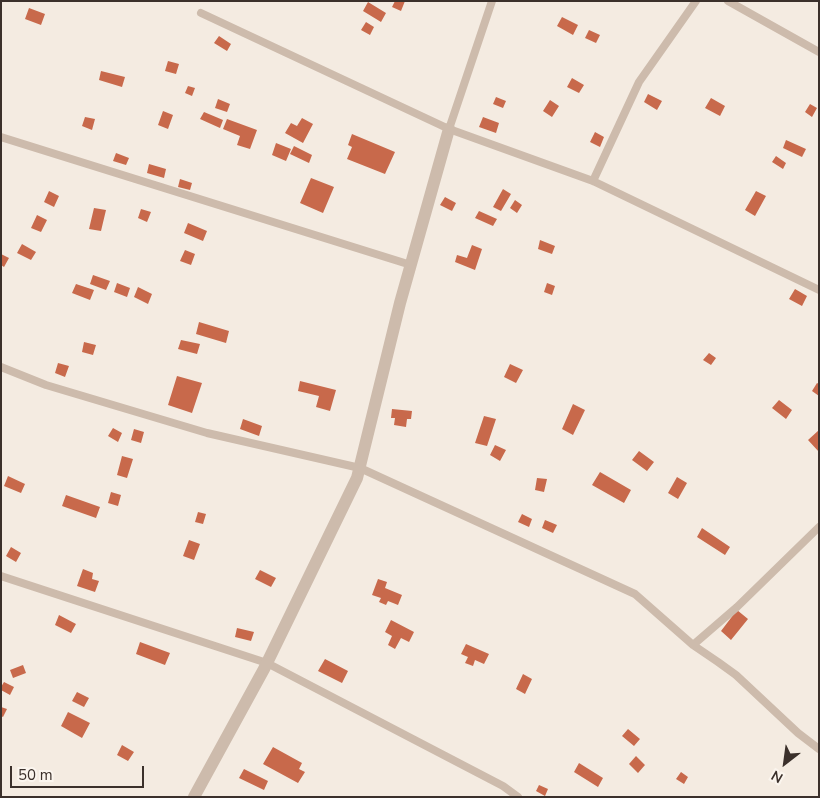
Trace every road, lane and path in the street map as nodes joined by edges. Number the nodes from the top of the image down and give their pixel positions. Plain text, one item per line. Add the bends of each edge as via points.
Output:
1 (492, 1) edge
2 (696, 1) edge
3 (728, 1) edge
4 (201, 13) dead end
5 (819, 52) edge
6 (450, 129) junction
7 (1, 137) edge
8 (594, 181) junction
9 (410, 265) junction
10 (819, 290) edge
11 (1, 368) edge
12 (360, 468) junction
13 (819, 527) edge
14 (1, 576) edge
15 (693, 645) junction
16 (267, 662) junction
17 (819, 749) edge
18 (194, 797) edge
19 (518, 797) edge

1 - 6 lane
2 - 8 lane via 639,82
3 - 5 lane
4 - 6 lane
6 - 8 lane
6 - 9 street
7 - 9 lane
8 - 10 lane
9 - 12 street
11 - 12 lane via 46,385 207,433
12 - 15 lane via 635,594
12 - 16 street
13 - 15 lane
14 - 16 lane
15 - 17 lane via 736,675
16 - 18 street
16 - 19 lane via 503,786

